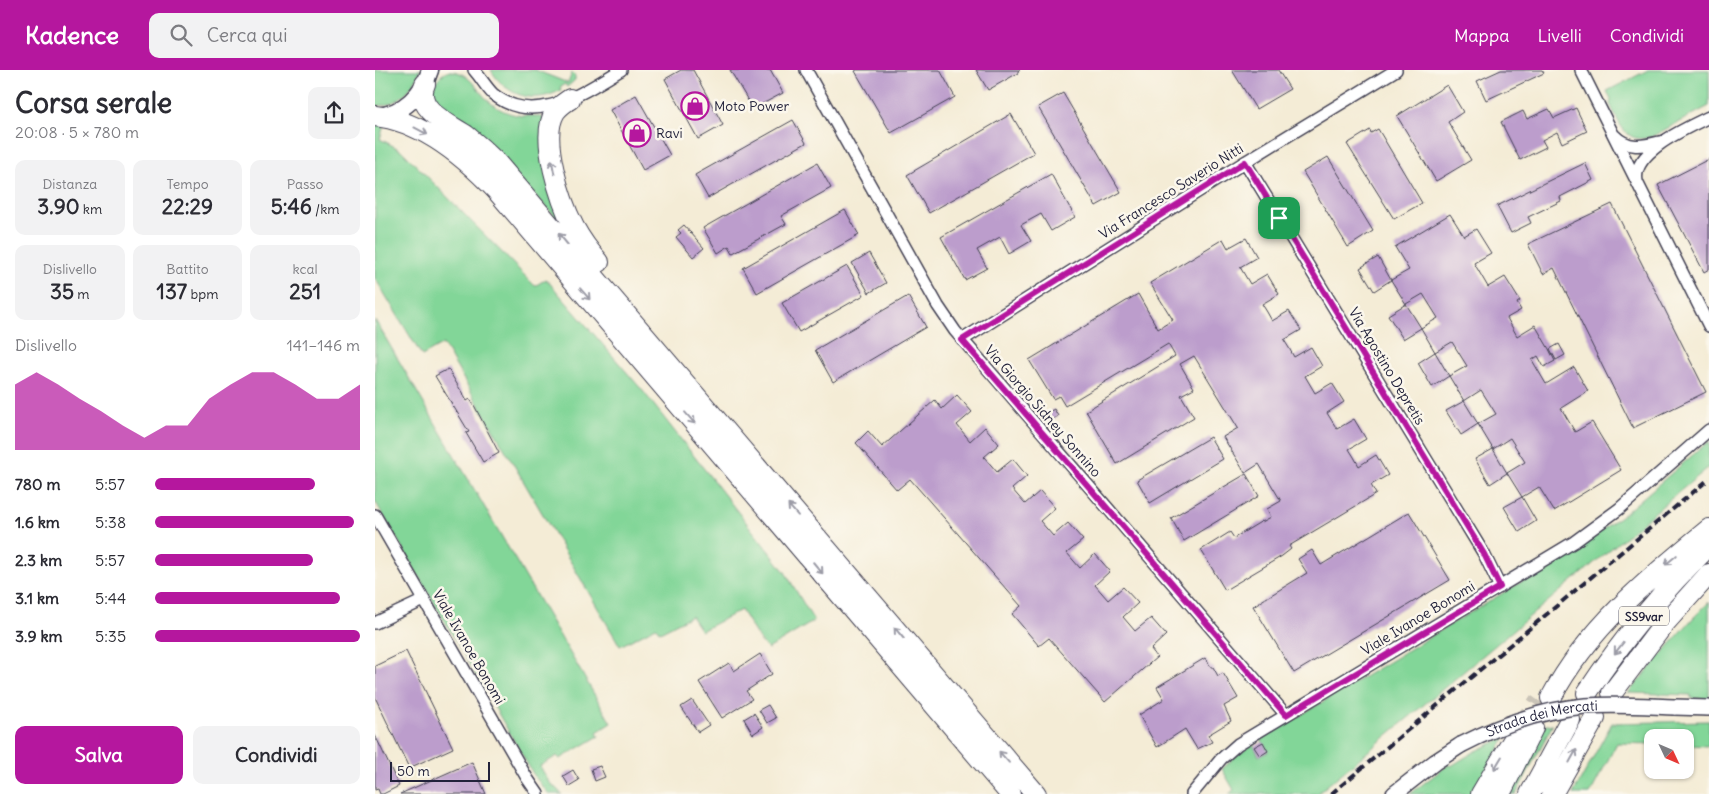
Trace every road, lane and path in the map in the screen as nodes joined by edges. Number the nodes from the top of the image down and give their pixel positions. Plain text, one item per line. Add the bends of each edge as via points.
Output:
1 (439, 70) edge
2 (474, 70) edge
3 (621, 70) edge
4 (806, 70) edge
5 (1396, 70) edge
6 (1581, 70) edge
7 (427, 77) edge
8 (570, 99) junction
9 (375, 116) edge
10 (1709, 117) edge
11 (1610, 129) junction
12 (1665, 140) junction
13 (1245, 162) junction
14 (1639, 186) junction
15 (1709, 326) edge
16 (962, 340) junction
17 (675, 372) junction
18 (1709, 430) edge
19 (375, 515) edge
20 (1709, 529) edge
21 (1709, 546) edge
22 (1709, 574) edge
23 (1500, 587) junction
24 (1709, 593) edge
25 (424, 600) junction
26 (375, 623) edge
27 (1587, 693) dead end
28 (1545, 700) tunnel mouth
29 (1709, 708) edge
30 (1286, 715) junction
31 (1595, 718) dead end
32 (1570, 720) dead end
33 (538, 794) edge
34 (1010, 794) edge
35 (1036, 794) edge
36 (1192, 794) edge
37 (1394, 794) edge
38 (1481, 794) edge
39 (1500, 794) edge
40 (1530, 794) edge
41 (1552, 794) edge

1 - 7 street
2 - 8 street via 490,91 513,105 541,108
3 - 8 street
4 - 16 street, Via Giorgio Sidney Sonnino via 934,299
5 - 13 street, Via Francesco Saverio Nitti
6 - 11 street
7 - 9 main road via 416,96 401,109
17 -> 7 highway via 496,162 429,108 422,97
17 -> 8 highway via 632,301 582,240 565,208 550,139 554,113
9 -> 34 highway via 401,122 435,139 464,160 497,191
10 - 12 street
11 - 12 street via 1619,140 1633,146
11 - 14 street
12 - 14 street via 1639,164 1636,175
13 - 16 street, Via Francesco Saverio Nitti
13 - 23 street, Via Agostino Depretis via 1484,554
14 - 15 street
16 - 30 street, Via Giorgio Sidney Sonnino
35 -> 17 highway
18 - 23 street, Viale Ivanoe Bonomi via 1596,527
19 - 25 street, Viale Ivanoe Bonomi
20 -> 28 highway via 1630,597 1591,638
21 -> 27 highway, SS9var via 1669,587
22 - 24 highway, SS9var via 1664,624 1612,693
23 - 30 street, Viale Ivanoe Bonomi
25 - 26 street
25 - 33 street, Viale Ivanoe Bonomi
29 - 37 street, Strada dei Mercati, bridge via 1609,705 1533,715 1461,745
30 - 36 street, Viale Ivanoe Bonomi via 1231,749
41 -> 31 highway
32 - 40 highway
39 -> 38 highway via 1525,731

